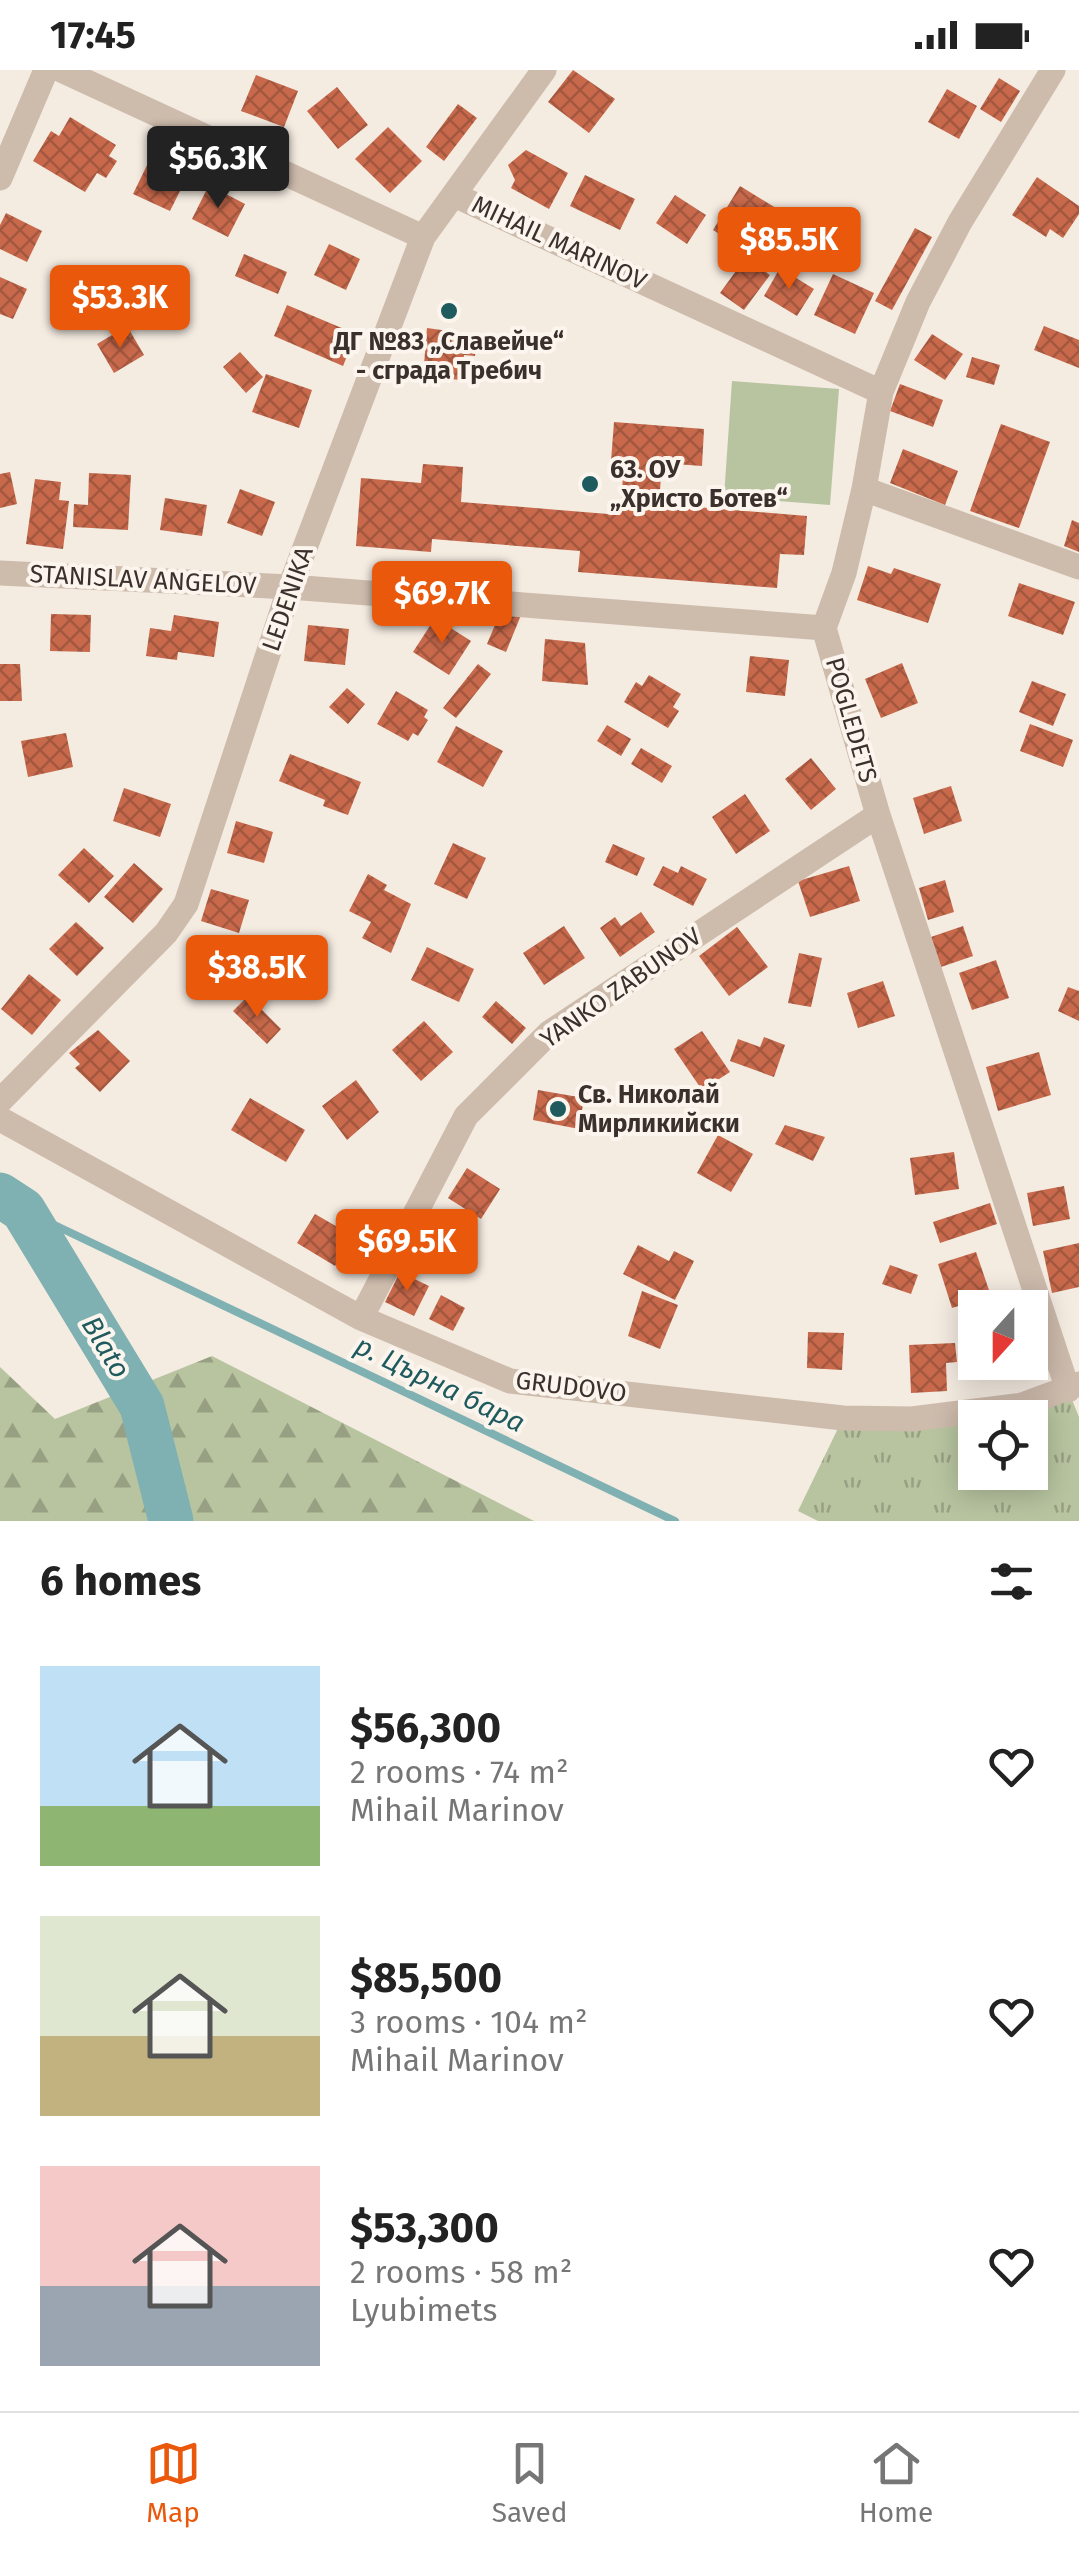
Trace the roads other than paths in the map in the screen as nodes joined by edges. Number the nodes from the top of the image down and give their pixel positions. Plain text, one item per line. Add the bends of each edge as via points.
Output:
1 (46, 70) edge
2 (61, 70) edge
3 (544, 70) edge
4 (1053, 70) edge
5 (0, 178) edge
6 (454, 195) junction
7 (423, 238) junction
8 (881, 392) junction
9 (864, 489) junction
10 (1079, 567) edge
11 (0, 573) edge
12 (290, 586) junction
13 (824, 628) junction
14 (878, 815) junction
15 (0, 1101) edge
16 (0, 1119) edge
17 (361, 1318) junction
18 (1074, 1386) edge

1 - 5 street
2 - 7 street
3 - 6 street, LEDENIKA
4 - 8 street, POGLEDETS via 960,222
6 - 7 street, LEDENIKA
6 - 8 street, MIHAIL MARINOV
7 - 12 street, LEDENIKA
8 - 9 street, POGLEDETS
9 - 10 street
9 - 13 street, POGLEDETS
11 - 12 street, STANISLAV ANGELOV
12 - 13 street, STANISLAV ANGELOV
12 - 15 street, LEDENIKA via 186,904
13 - 14 street, POGLEDETS
14 - 17 street, YANKO ZABUNOV via 549,1033 466,1116
14 - 18 street, POGLEDETS
16 - 17 street, GRUDOVO
17 - 18 street, GRUDOVO via 510,1381 844,1418 912,1419 1022,1405

